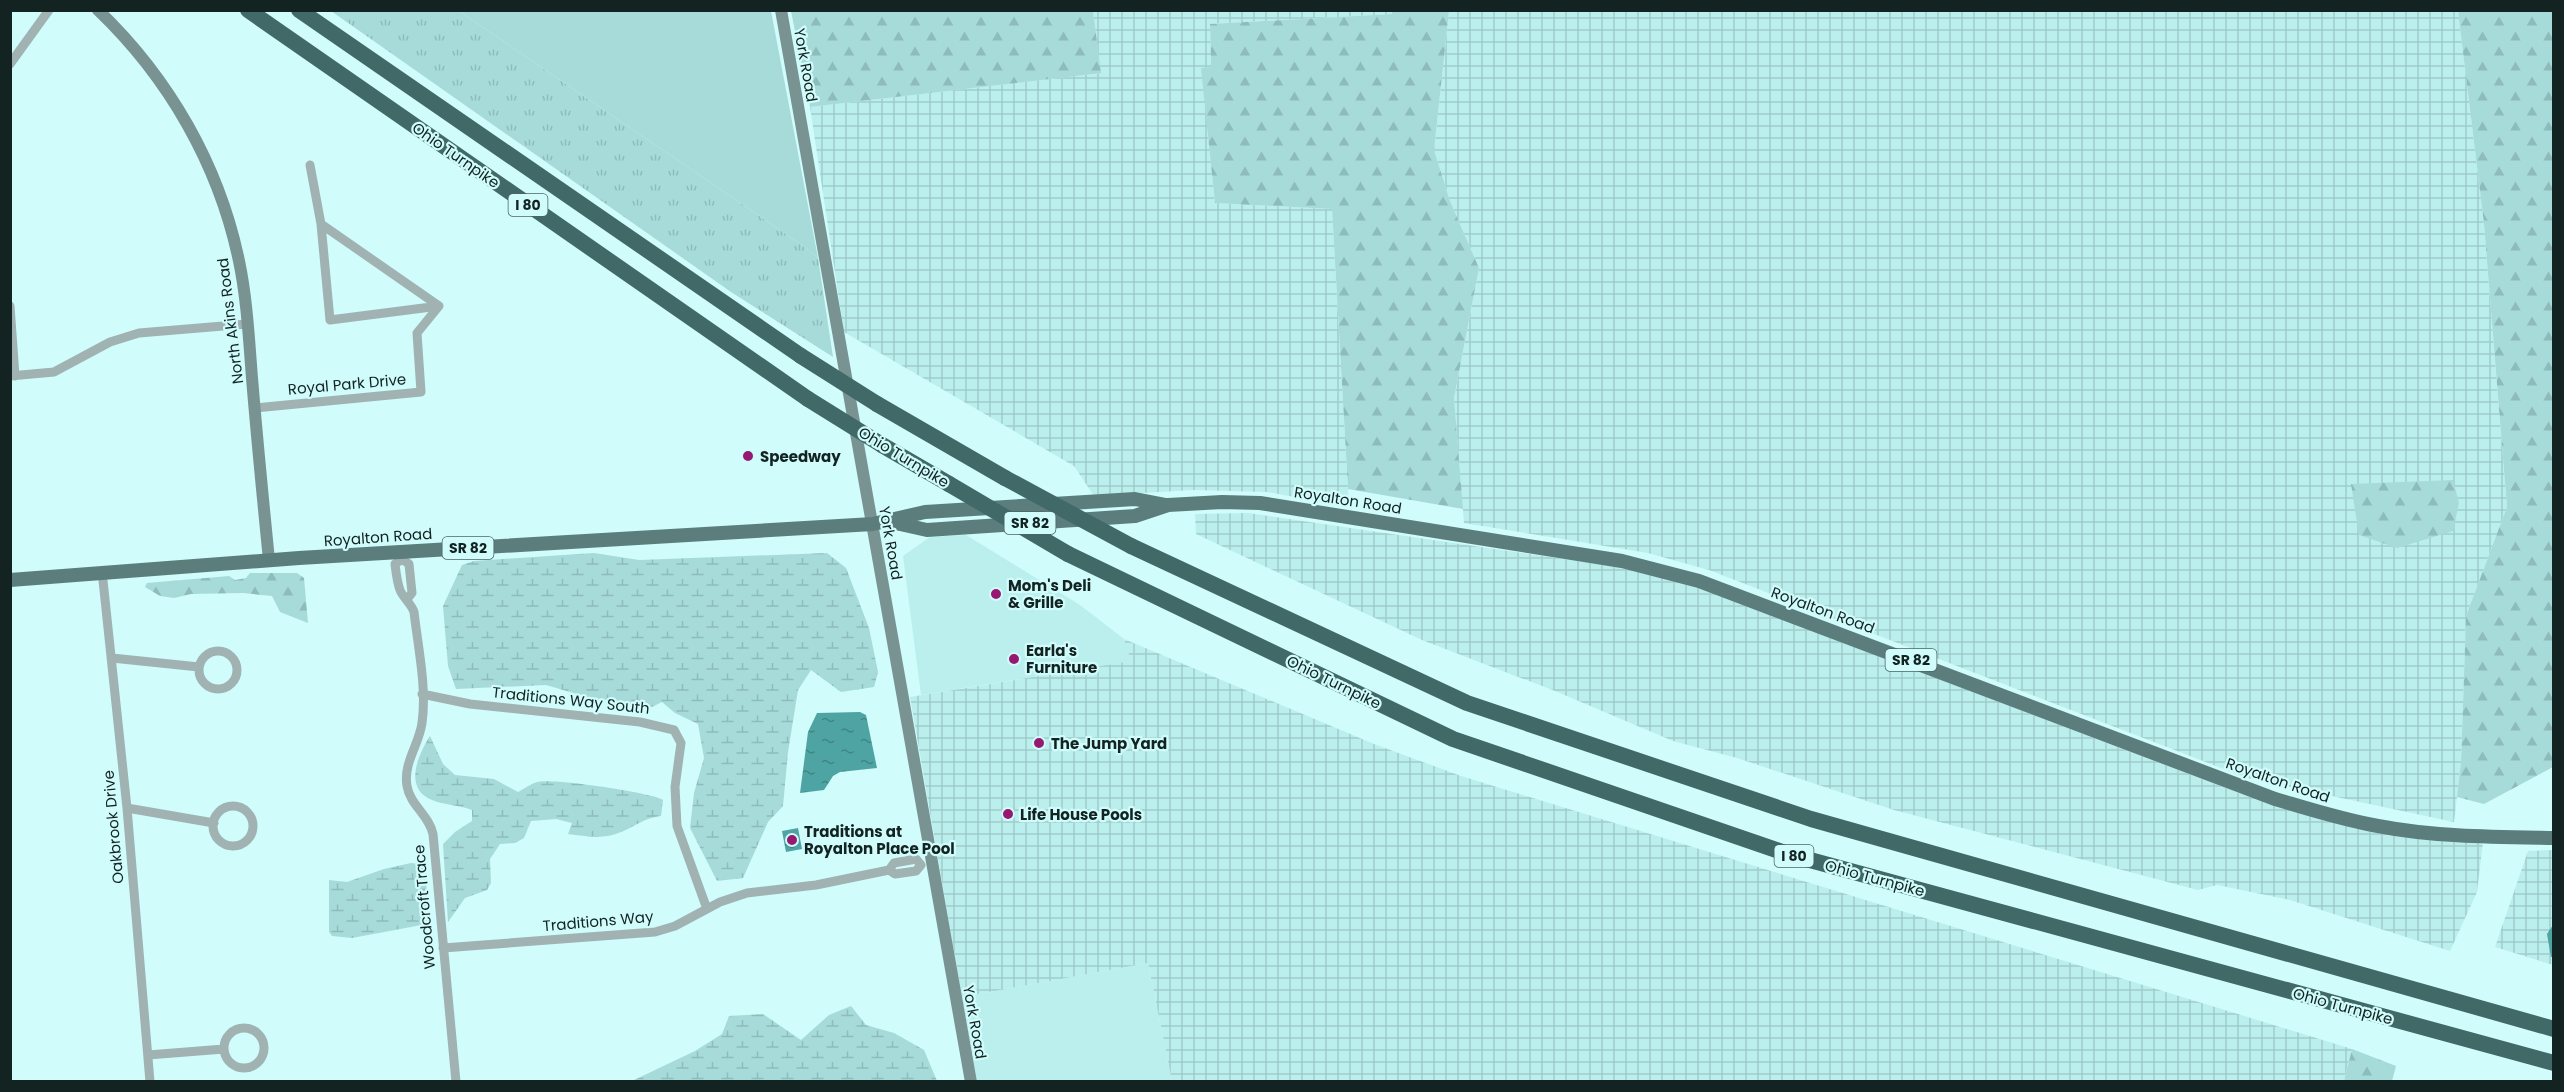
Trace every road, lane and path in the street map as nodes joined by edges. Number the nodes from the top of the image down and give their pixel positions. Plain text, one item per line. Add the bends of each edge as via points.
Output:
1 (49, 10) edge
2 (98, 10) edge
3 (248, 10) edge
4 (298, 10) edge
5 (781, 10) edge
6 (10, 64) edge
7 (310, 165) dead end
8 (321, 224) junction
9 (10, 306) edge
10 (439, 306) junction
11 (247, 324) junction
12 (13, 376) edge
13 (255, 408) junction
14 (873, 524) junction
15 (402, 555) junction
16 (269, 560) junction
17 (102, 571) junction
18 (10, 580) edge
19 (408, 598) junction
20 (112, 658) junction
21 (199, 667) junction
22 (422, 694) junction
23 (127, 808) junction
24 (214, 823) junction
25 (2553, 838) edge
26 (927, 865) junction
27 (707, 909) junction
28 (443, 948) junction
29 (2553, 1029) edge
30 (224, 1049) junction
31 (148, 1055) junction
32 (2553, 1063) edge
33 (150, 1082) edge
34 (456, 1082) edge
35 (971, 1082) edge

1 - 6 street
2 - 11 street, North Akins Road via 151,69 177,106 209,165 240,262
3 - 32 highway, Ohio Turnpike / I 80, bridge via 808,399 882,445 1068,554 1453,739 1776,850
4 - 29 highway, Ohio Turnpike / I 80, bridge via 801,356 877,404 1131,546 1467,703 1811,819
5 - 14 street, York Road
7 - 8 street
8 - 10 street
8 - 10 street via 330,320
9 - 12 street
10 - 13 street, Royal Park Drive via 417,333 421,392
11 - 12 street via 139,333 110,342 54,372
11 - 13 street, North Akins Road
13 - 16 street, North Akins Road
14 - 15 main road, Royalton Road / SR 82
14 - 25 main road, Royalton Road / SR 82 via 926,512 1135,499 1168,505 1260,503 1633,564 1699,581 2275,799 2324,814 2438,834
14 - 26 street, York Road
15 - 16 main road, Royalton Road / SR 82
15 - 19 street, Woodcroft Trace via 409,564 412,593
15 - 19 street, Woodcroft Trace via 395,564 401,593
16 - 17 main road, Royalton Road / SR 82
17 - 18 main road, Royalton Road / SR 82
17 - 20 street, Oakbrook Drive
19 - 22 street, Woodcroft Trace via 414,612
20 - 21 street
20 - 23 street, Oakbrook Drive
21 - 21 street via 211,653 223,652 233,659 236,677 228,686 216,689 201,679
22 - 27 street, Traditions Way South via 470,704 640,722 674,730 681,743 675,787 677,826
22 - 28 street, Woodcroft Trace via 422,724 406,781 412,801 432,827
23 - 24 street
23 - 31 street, Oakbrook Drive
24 - 24 street via 219,840 231,846 248,840 253,828 250,815 233,806 220,811
26 - 27 street, Traditions Way via 896,874 889,870 816,885 759,890
26 - 35 street, York Road
27 - 28 street, Traditions Way via 655,932
28 - 34 street, Woodcroft Trace
30 - 30 street via 231,1063 242,1067 255,1064 264,1047 255,1031 243,1028 231,1032
30 - 31 street
31 - 33 street, Oakbrook Drive

